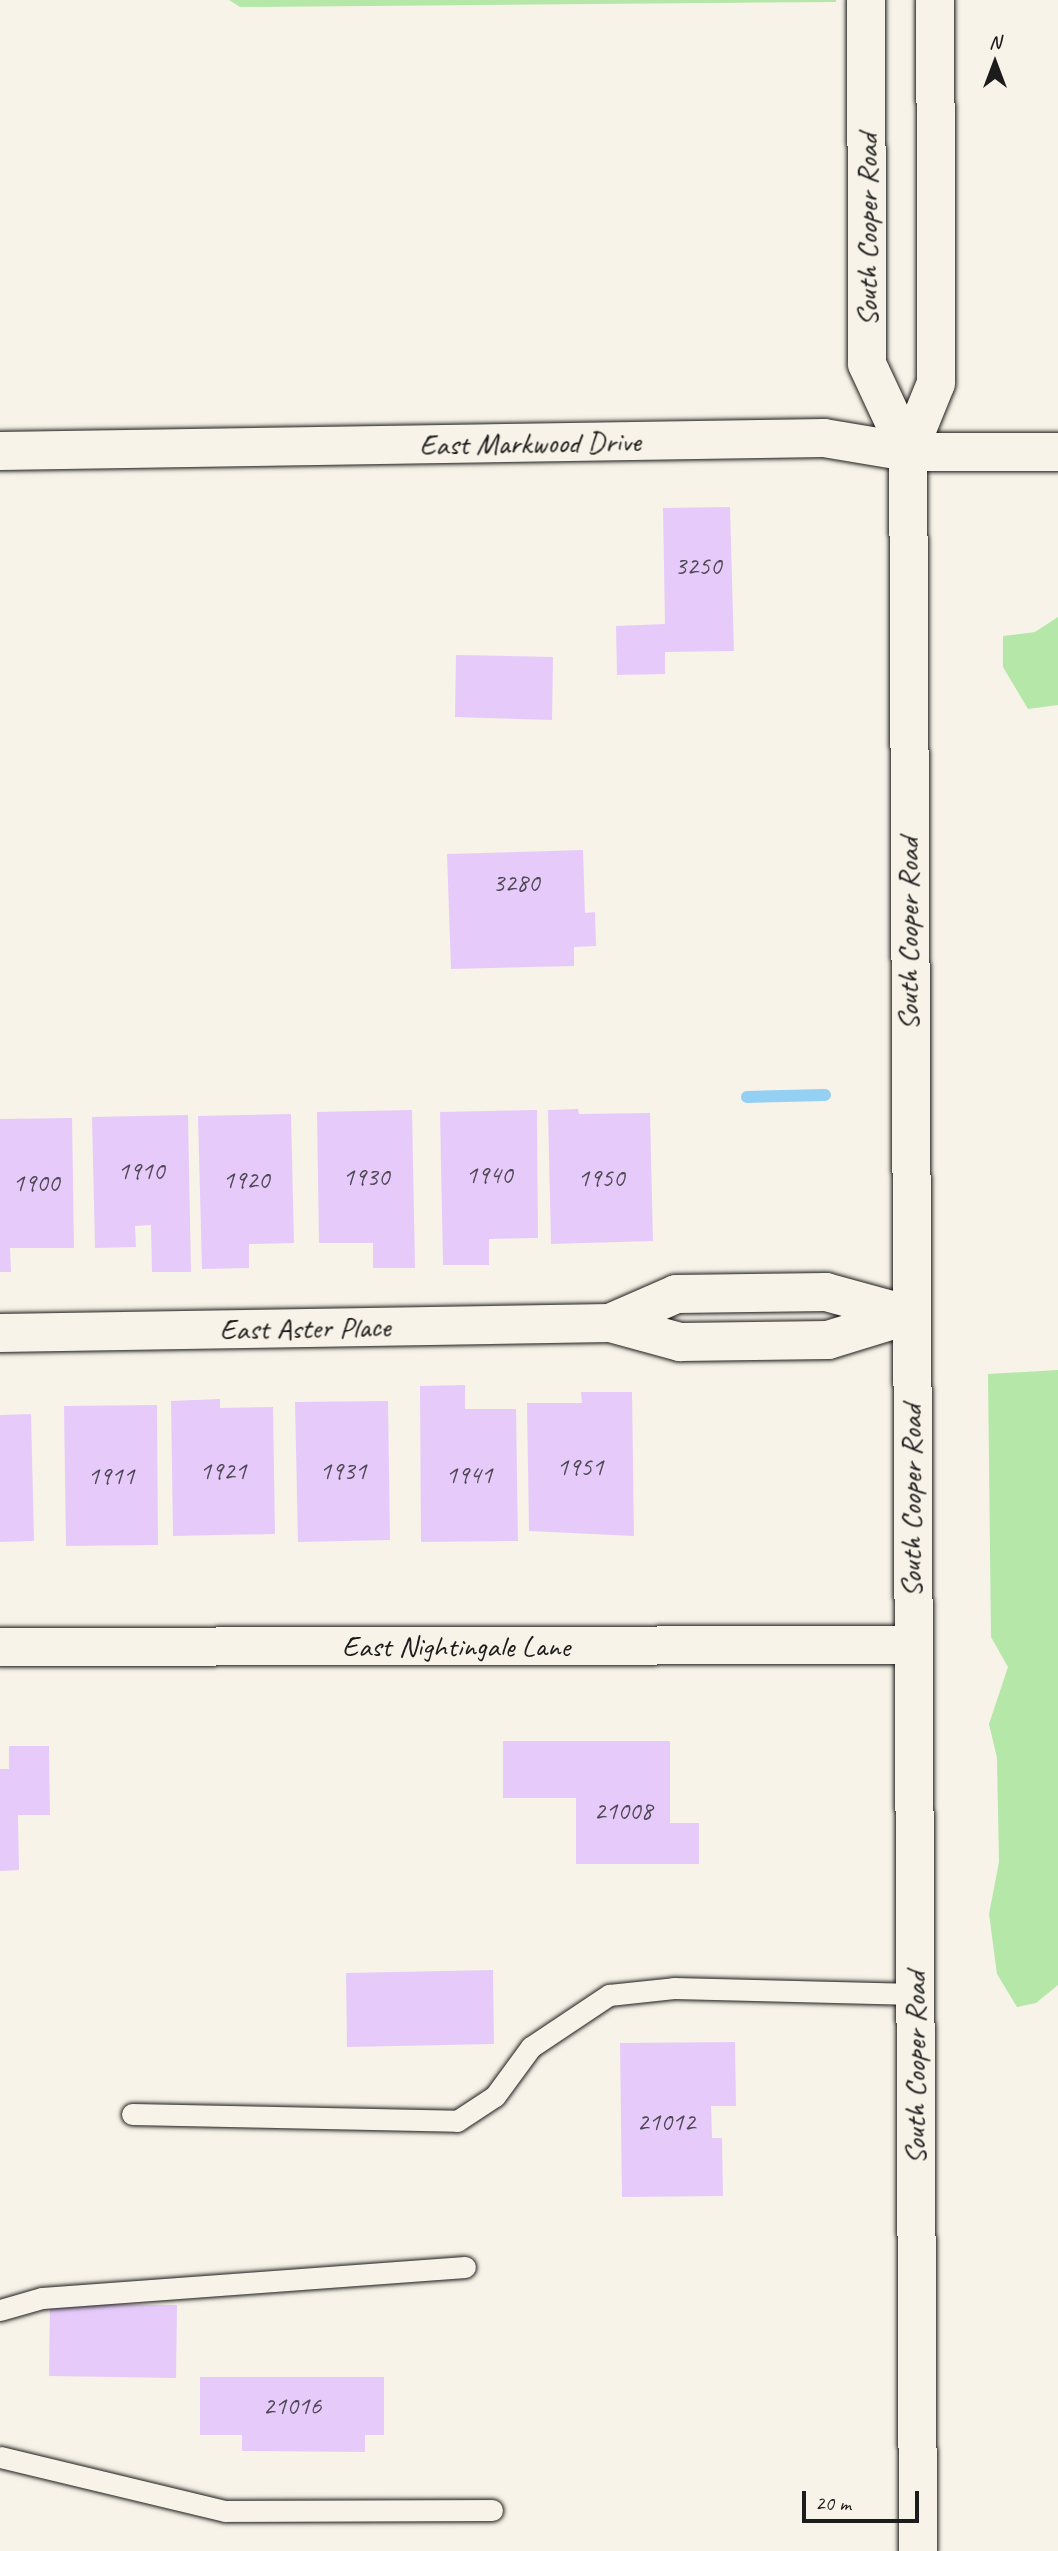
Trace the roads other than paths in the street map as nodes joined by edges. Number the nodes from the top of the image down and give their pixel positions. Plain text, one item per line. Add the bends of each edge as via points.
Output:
1 (866, 0) edge
2 (935, 0) edge
3 (0, 451) edge
4 (908, 452) junction
5 (1058, 452) edge
6 (713, 1294) junction
7 (910, 1315) junction
8 (610, 1323) junction
9 (0, 1333) edge
10 (713, 1342) junction
11 (912, 1645) junction
12 (0, 1647) edge
13 (915, 1994) junction
14 (132, 2113) dead end
15 (466, 2267) dead end
16 (0, 2310) edge
17 (0, 2457) edge
18 (492, 2510) dead end
19 (918, 2551) edge

1 - 4 street, South Cooper Road via 867,364
2 - 4 street, South Cooper Road via 936,383
3 - 4 street, East Markwood Drive via 824,438
4 - 5 street, East Markwood Drive
4 - 7 street, South Cooper Road
6 - 7 street, East Aster Place via 826,1292
6 - 8 street, East Aster Place via 676,1294
6 - 10 street
7 - 10 street, East Aster Place via 828,1340
7 - 11 street, South Cooper Road
8 - 9 street, East Aster Place
8 - 10 street, East Aster Place via 680,1342
11 - 12 street, East Nightingale Lane
11 - 13 street, South Cooper Road
13 - 14 lane via 674,1988 609,1995 531,2047 495,2096 457,2121
13 - 19 street, South Cooper Road
15 - 16 lane via 41,2298
17 - 18 lane via 225,2511

